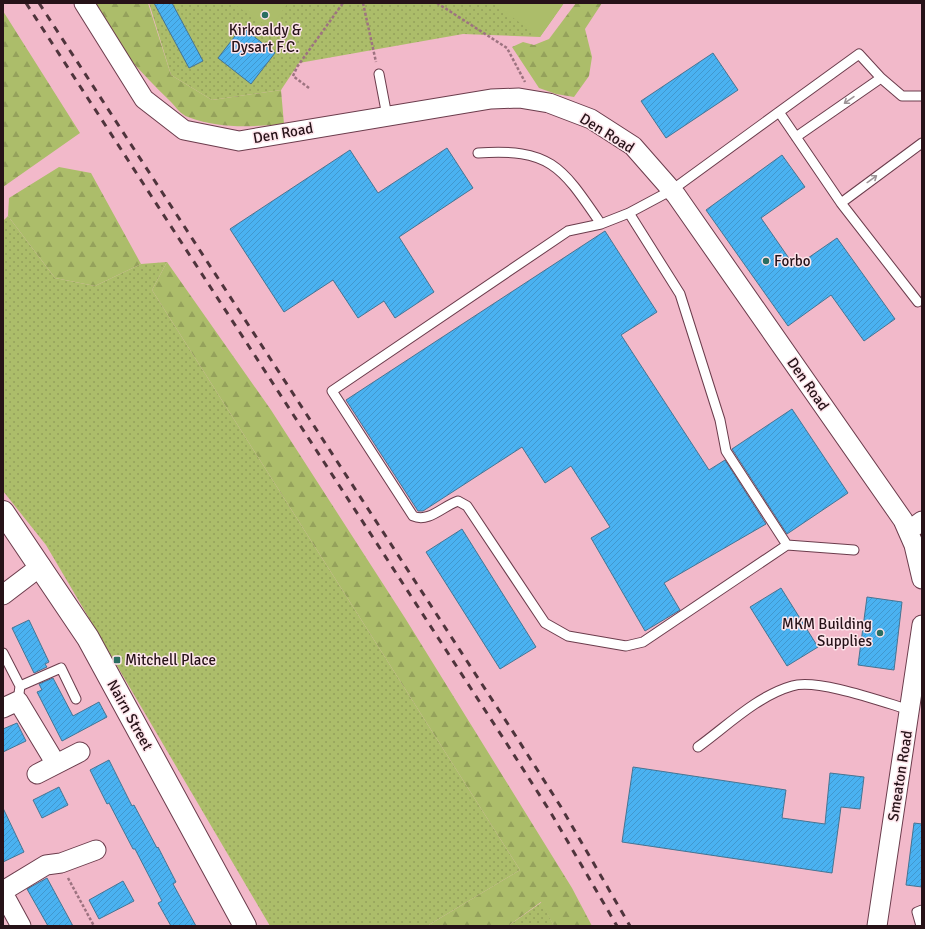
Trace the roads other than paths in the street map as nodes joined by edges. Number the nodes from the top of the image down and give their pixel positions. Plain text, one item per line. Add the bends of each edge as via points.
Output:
1 (84, 3) edge
2 (379, 74) road end
3 (881, 78) junction
4 (922, 96) edge
5 (779, 112) junction
6 (387, 116) junction
7 (796, 137) junction
8 (922, 143) edge
9 (478, 153) dead end
10 (672, 190) junction
11 (842, 203) junction
12 (629, 213) junction
13 (601, 224) junction
14 (918, 302) dead end
15 (3, 512) edge
16 (915, 526) edge
17 (787, 545) junction
18 (854, 550) dead end
19 (41, 566) junction
20 (922, 579) edge
21 (3, 595) edge
22 (922, 625) edge
23 (3, 652) edge
24 (14, 698) edge
25 (76, 699) dead end
26 (910, 710) junction
27 (698, 747) dead end
28 (80, 752) dead end
29 (56, 764) junction
30 (37, 774) dead end
31 (96, 850) dead end
32 (3, 892) edge
33 (922, 910) edge
34 (21, 926) edge
35 (245, 926) edge
36 (877, 926) edge
37 (921, 926) edge

1 - 6 street, Den Road via 144,98 184,130 239,141
2 - 6 lane
3 - 4 lane via 902,96
3 - 5 lane via 859,54
3 -> 7 lane
5 - 7 lane
5 - 10 lane
6 - 10 street, Den Road via 491,99 549,103 591,119 633,146
7 - 11 lane
11 -> 8 lane
9 - 13 lane via 506,151 529,154 545,160 564,173
10 - 12 lane
10 - 16 street, Den Road via 903,520
11 - 14 lane
12 - 13 lane
12 - 17 lane via 680,294 720,420 726,451
13 - 17 lane via 568,231 332,391 413,516 426,518 458,501 467,506 545,623 568,636 626,646 643,642
15 - 19 main road, Nairn Street
16 - 20 street, Den Road via 914,545
17 - 18 lane
19 - 21 street
19 - 35 main road, Nairn Street via 88,638
22 - 26 street, Smeaton Road
23 - 24 lane
24 - 25 lane via 61,668
24 - 29 street
26 - 27 lane via 843,691 812,685 793,685 762,699
26 - 36 street, Smeaton Road
28 - 29 street
29 - 30 street
31 - 32 street via 61,863 46,865
32 - 34 street
33 - 37 lane via 917,912

